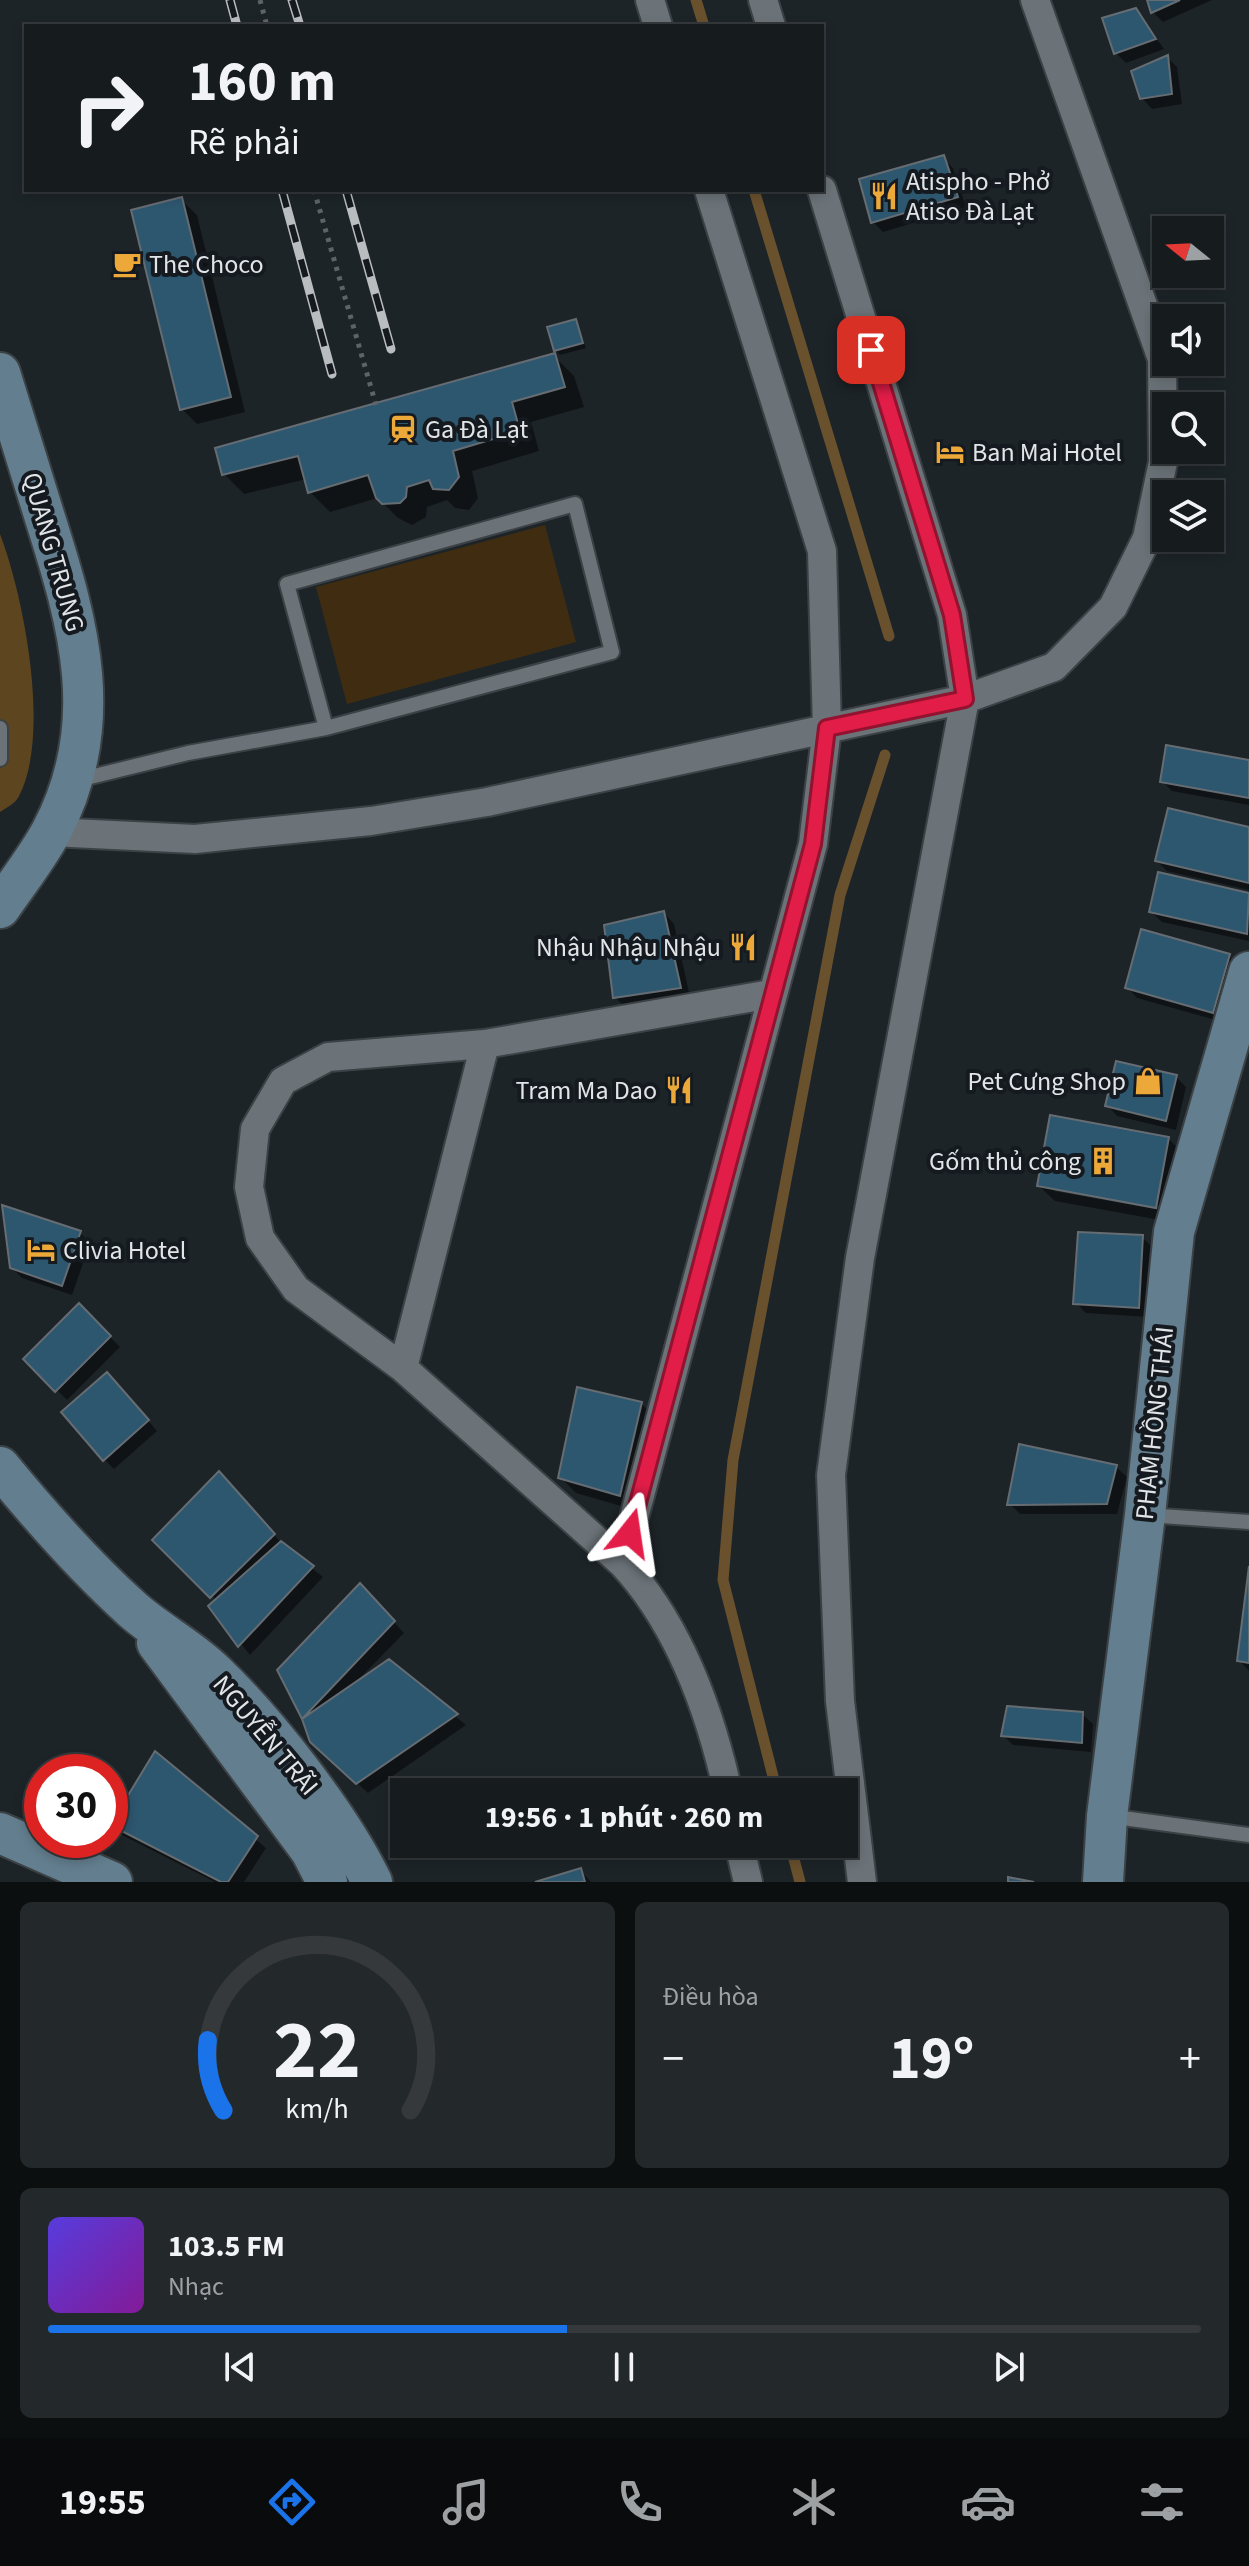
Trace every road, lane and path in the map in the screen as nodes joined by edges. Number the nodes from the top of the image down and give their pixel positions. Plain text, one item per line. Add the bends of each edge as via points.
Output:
1 (260, 0) edge
2 (650, 0) edge
3 (763, 0) edge
4 (1035, 0) edge
5 (266, 24) edge
6 (657, 24) edge
7 (770, 24) edge
8 (315, 192) edge
9 (710, 192) edge
10 (823, 192) edge
11 (0, 373) edge
12 (376, 405) dead end
13 (965, 699) junction
14 (0, 728) edge
15 (326, 728) junction
16 (827, 728) junction
17 (0, 759) edge
18 (69, 782) junction
19 (51, 832) junction
20 (0, 908) edge
21 (1249, 972) edge
22 (771, 994) junction
23 (485, 1044) junction
24 (403, 1368) junction
25 (0, 1467) edge
26 (1145, 1515) junction
27 (1249, 1522) edge
28 (622, 1563) junction
29 (134, 1611) junction
30 (724, 1778) edge
31 (1107, 1816) junction
32 (0, 1833) edge
33 (1249, 1835) edge
34 (742, 1858) edge
35 (111, 1882) edge
36 (327, 1882) edge
37 (372, 1882) edge
38 (748, 1882) edge
39 (862, 1882) edge
40 (1103, 1882) edge

1 - 5 path
2 - 6 street
3 - 7 street
4 - 13 street via 1162,359 1163,462 1147,538 1113,607 1054,667
8 - 12 path
9 - 16 street via 822,551
10 - 13 street via 952,615
11 - 18 main road, QUANG TRUNG via 80,638 83,709
13 - 16 street
13 - 39 street via 860,1258 831,1475 840,1701
14 - 17 lane
15 - 15 lane via 612,652 575,504 287,584
15 - 18 lane
16 - 19 street via 487,802 371,821 195,839
16 - 22 street via 813,844
18 - 19 main road, QUANG TRUNG
19 - 20 main road, QUANG TRUNG
21 - 26 main road, PHẠM HỒNG THÁI via 1174,1232
22 - 23 street
22 - 28 street
23 - 24 street
23 - 24 street via 328,1057 283,1081 255,1129 249,1187 260,1238 296,1289
24 - 28 street
25 - 29 main road, NGUYỄN TRÃI via 69,1548
26 - 27 lane
26 - 31 main road, PHẠM HỒNG THÁI
28 - 30 street via 687,1661
29 - 36 main road, NGUYỄN TRÃI via 311,1851
29 - 37 main road, NGUYỄN TRÃI via 213,1670 250,1710 332,1816
31 - 33 lane
31 - 40 main road, PHẠM HỒNG THÁI
32 - 35 main road
34 - 38 street

